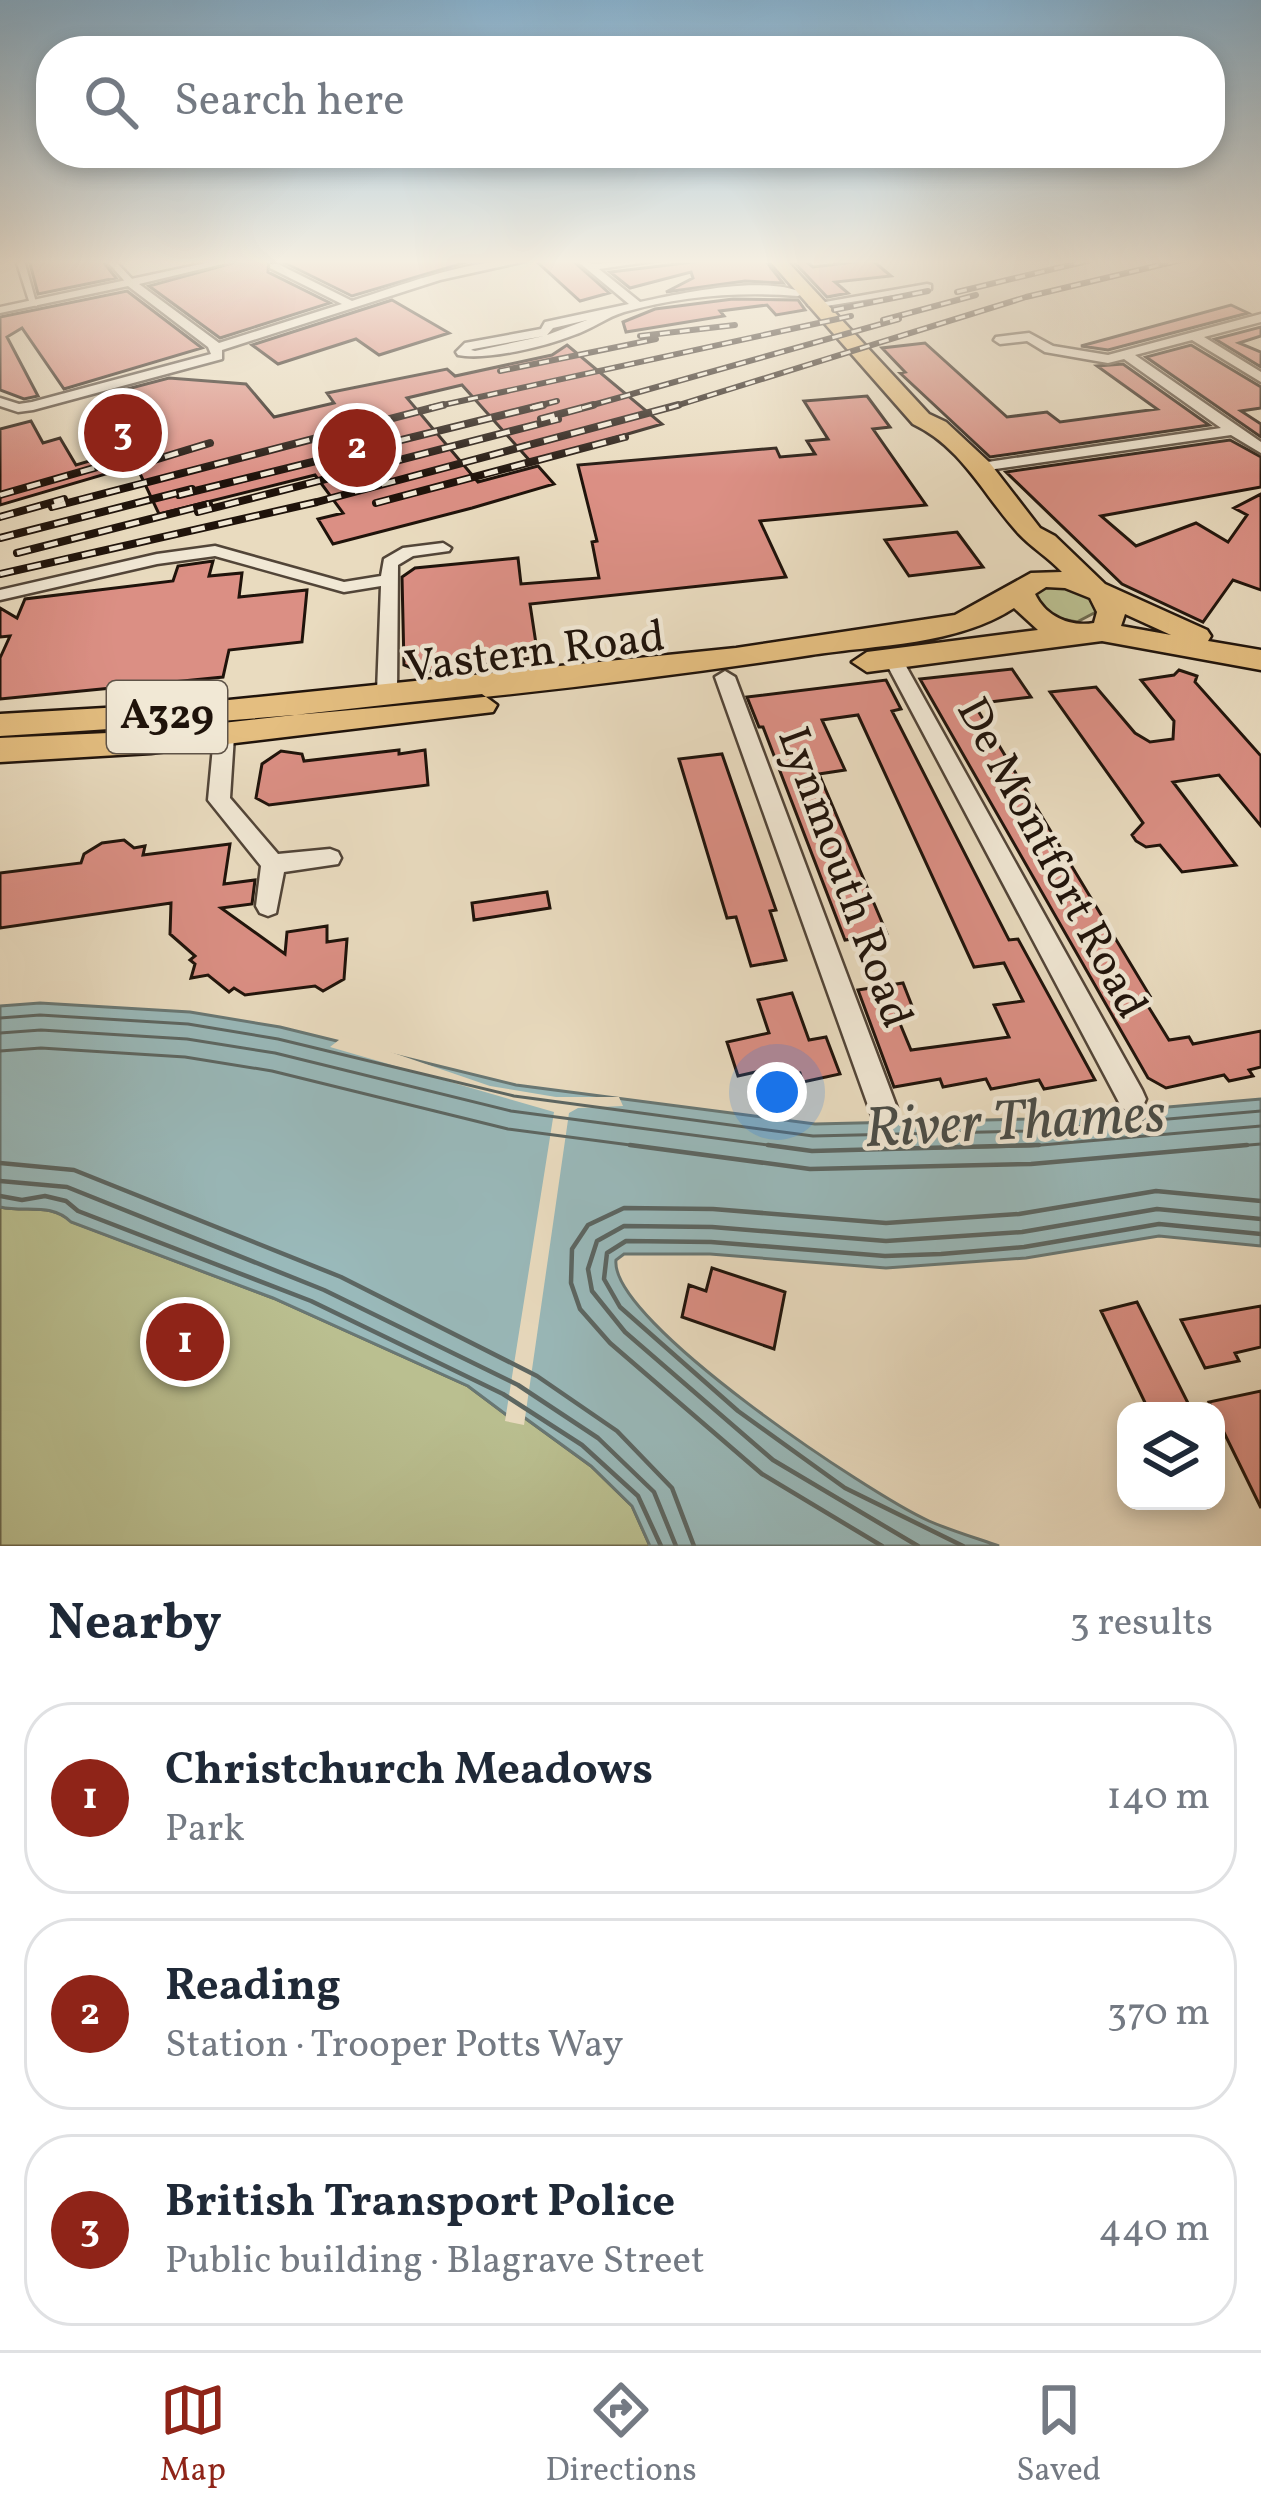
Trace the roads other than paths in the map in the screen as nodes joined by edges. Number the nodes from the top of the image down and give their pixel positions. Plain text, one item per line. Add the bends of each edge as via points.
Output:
1 (193, 332) edge
2 (267, 332) edge
3 (547, 332) edge
4 (552, 332) edge
5 (839, 332) edge
6 (1212, 332) edge
7 (1195, 337) junction
8 (1000, 340) dead end
9 (218, 352) junction
10 (1128, 356) junction
11 (1261, 377) edge
12 (0, 401) edge
13 (17, 407) junction
14 (0, 415) edge
15 (920, 418) junction
16 (1234, 430) junction
17 (1261, 448) edge
18 (981, 467) junction
19 (1005, 502) junction
20 (1030, 533) junction
21 (442, 548) dead end
22 (388, 580) junction
23 (1097, 590) junction
24 (1022, 591) junction
25 (0, 596) edge
26 (1091, 633) junction
27 (1222, 650) junction
28 (893, 659) junction
29 (1261, 660) edge
30 (725, 677) junction
31 (386, 692) junction
32 (0, 725) edge
33 (224, 736) junction
34 (0, 750) edge
35 (330, 858) dead end
36 (273, 864) junction
37 (268, 906) dead end
38 (1132, 1099) dead end
39 (883, 1108) dead end

1 - 9 street
2 - 9 street
3 - 4 street via 462,352
5 - 15 main road
6 - 7 street
7 - 10 street
7 - 11 street
8 - 10 street via 1029,337 1098,359
9 - 13 street
10 - 16 street
12 - 13 street
13 - 14 street
15 - 18 main road
15 - 19 main road via 955,462
16 - 17 street
16 - 18 street
18 - 19 main road
19 - 20 main road
20 - 23 main road
20 - 24 main road
21 - 22 street via 402,553
22 - 25 street via 344,587 215,551
22 - 31 street
23 - 24 main road via 1050,578
23 - 26 main road via 1112,610
23 - 27 main road
24 - 26 main road via 1033,615
24 - 31 main road, Vastern Road / A329 via 961,623 902,635
26 - 27 main road
26 - 28 main road, Vastern Road / A329
27 - 29 main road
28 - 30 main road, Vastern Road / A329
28 - 38 street, De Montfort Road
30 - 33 main road, Vastern Road / A329
30 - 39 street, Lynmouth Road
31 - 32 main road, Vastern Road / A329 via 154,718
33 - 34 main road, Vastern Road / A329
33 - 36 street via 219,800
35 - 36 street
36 - 37 street

